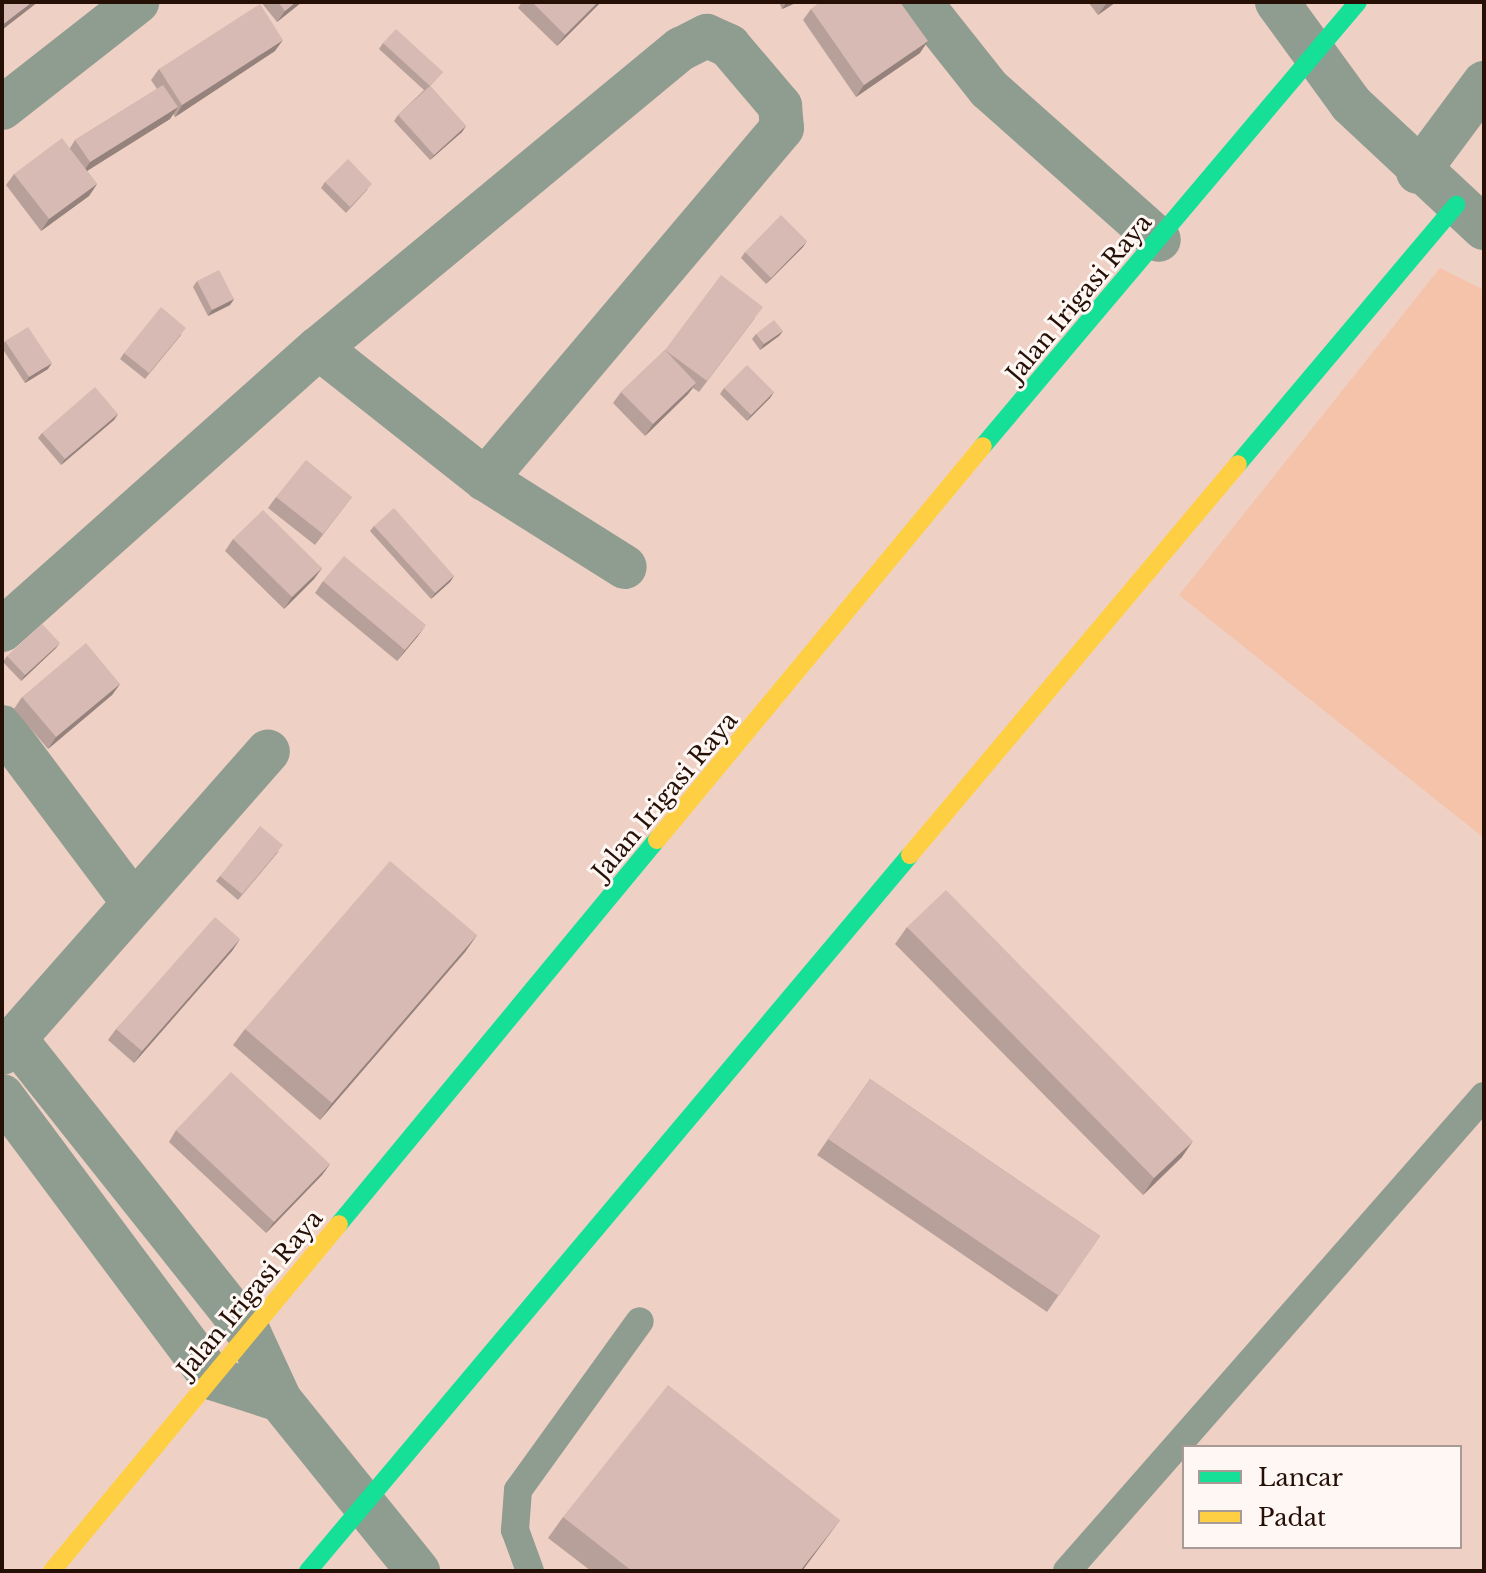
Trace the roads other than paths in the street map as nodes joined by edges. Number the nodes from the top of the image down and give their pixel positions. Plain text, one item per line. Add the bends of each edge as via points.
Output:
1 (137, 2) edge
2 (920, 2) edge
3 (1277, 2) edge
4 (1358, 2) edge
5 (1311, 49) junction
6 (1484, 83) edge
7 (2, 108) edge
8 (1414, 168) junction
9 (1470, 216) edge
10 (1159, 240) junction
11 (319, 348) junction
12 (485, 479) junction
13 (625, 567) dead end
14 (2, 630) edge
15 (2, 727) edge
16 (268, 751) dead end
17 (133, 902) junction
18 (8, 1045) edge
19 (2, 1096) edge
20 (1484, 1096) edge
21 (640, 1321) dead end
22 (249, 1333) junction
23 (212, 1378) junction
24 (280, 1400) junction
25 (364, 1504) junction
26 (52, 1571) edge
27 (308, 1571) edge
28 (418, 1571) edge
29 (530, 1571) edge
30 (1067, 1571) edge

1 - 7 street
2 - 10 street via 989,89
3 - 5 street
4 - 5 street, Jalan Irigasi Raya
5 - 8 street via 1351,104
5 - 10 street, Jalan Irigasi Raya
6 - 8 street
8 - 9 street
9 - 25 street
10 - 22 street, Jalan Irigasi Raya
11 - 12 street
11 - 12 street via 681,49 707,36 729,46 780,106 782,128
11 - 14 street
12 - 13 street
15 - 17 street
16 - 17 street
17 - 18 street
18 - 22 street
19 - 23 street
20 - 30 lane
21 - 29 lane via 518,1490 515,1530
22 - 23 street, Jalan Irigasi Raya
22 - 24 street
23 - 24 street
23 - 26 street, Jalan Irigasi Raya
24 - 25 street
25 - 27 street
25 - 28 street

